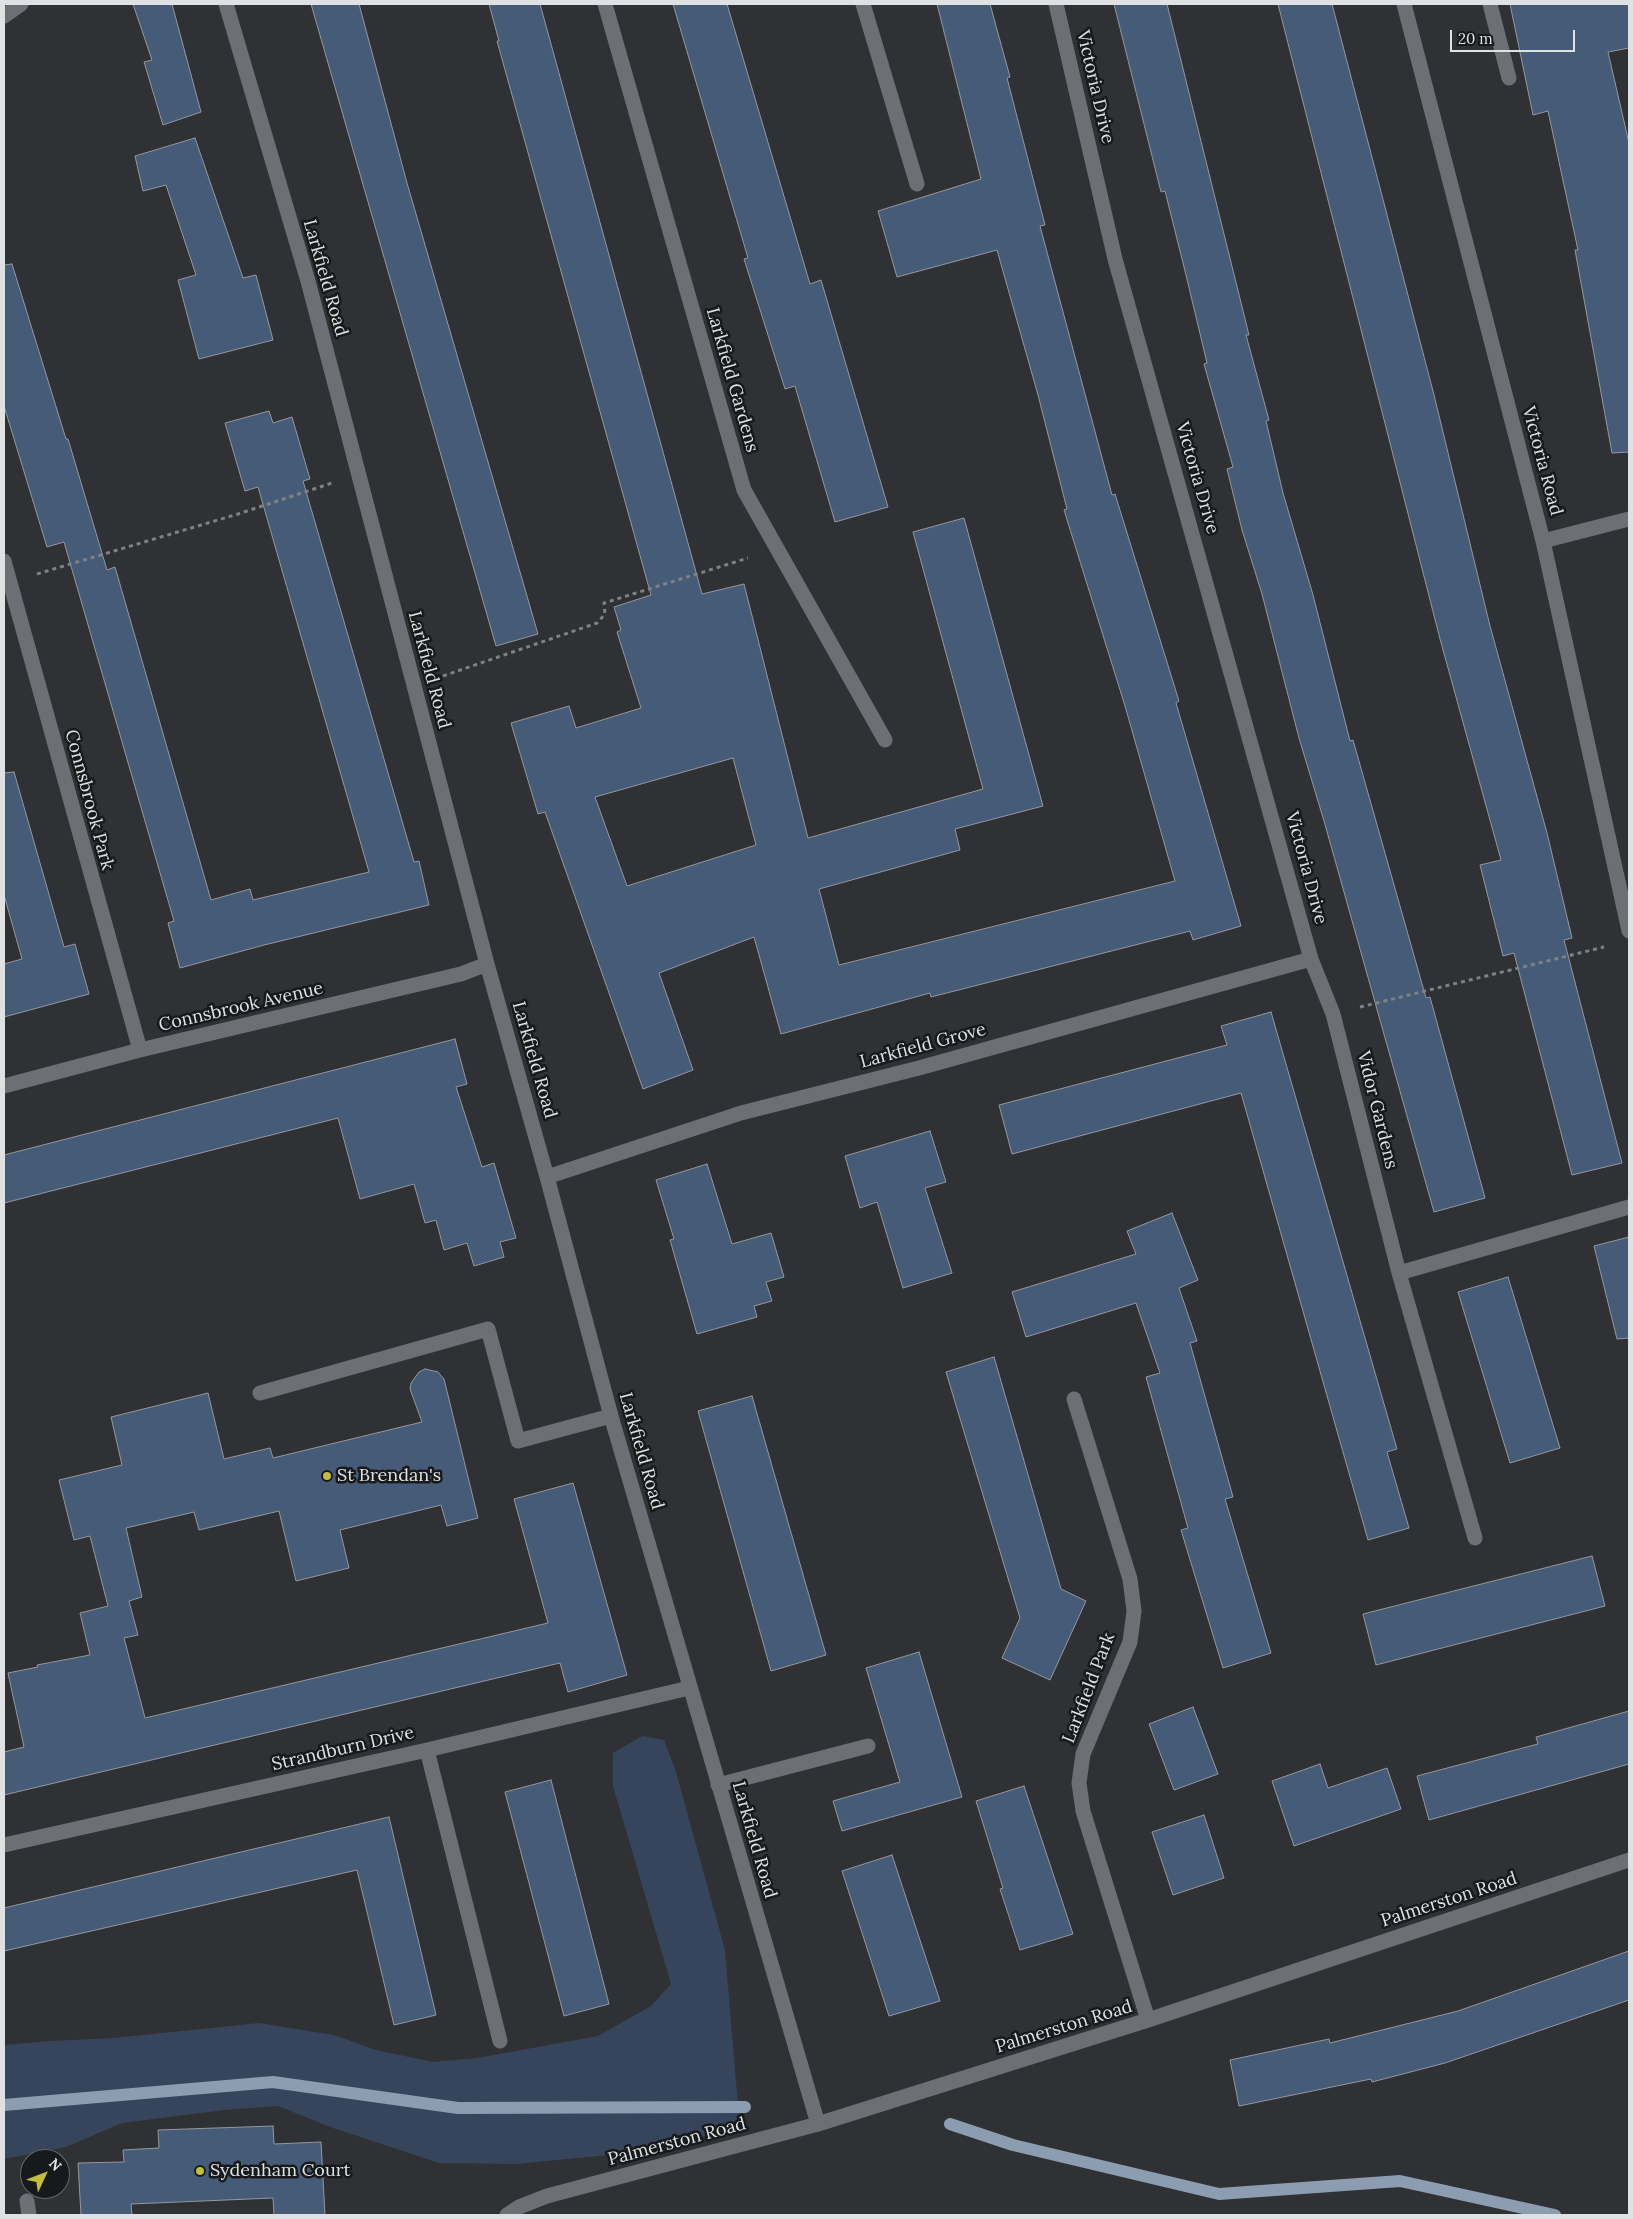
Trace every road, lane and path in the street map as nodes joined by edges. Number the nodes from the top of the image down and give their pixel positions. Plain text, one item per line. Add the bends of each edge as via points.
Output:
1 (21, 4) edge
2 (226, 4) edge
3 (605, 4) edge
4 (863, 4) edge
5 (1056, 4) edge
6 (1404, 4) edge
7 (1490, 4) edge
8 (4, 16) edge
9 (1509, 78) dead end
10 (917, 184) dead end
11 (358, 474) junction
12 (1629, 519) edge
13 (1544, 541) junction
14 (778, 548) junction
15 (4, 561) edge
16 (10, 582) junction
17 (414, 685) junction
18 (885, 740) dead end
19 (1629, 931) edge
20 (1610, 946) dead end
21 (1311, 959) junction
22 (487, 964) junction
23 (1333, 1014) junction
24 (140, 1050) junction
25 (4, 1086) edge
26 (547, 1177) junction
27 (1629, 1207) edge
28 (1399, 1273) junction
29 (260, 1393) dead end
30 (1074, 1399) dead end
31 (611, 1416) junction
32 (1475, 1538) dead end
33 (689, 1688) junction
34 (868, 1746) dead end
35 (427, 1750) junction
36 (718, 1785) junction
37 (4, 1845) edge
38 (1629, 1860) edge
39 (1148, 2020) junction
40 (500, 2041) dead end
41 (818, 2124) junction
42 (507, 2215) edge

1 - 8 street
2 - 11 street, Larkfield Road via 308,281
3 - 14 street, Larkfield Gardens via 744,490
4 - 10 street
5 - 21 street, Victoria Drive via 1115,258
6 - 13 street, Victoria Road
7 - 9 street
11 - 16 path via 238,514
11 - 17 street, Larkfield Road
12 - 13 street
13 - 19 street, Victoria Road
14 - 17 path via 604,603 605,614 597,623
14 - 18 street, Larkfield Gardens
15 - 16 street, Connsbrook Park
16 - 24 street, Connsbrook Park
17 - 22 street, Larkfield Road
20 - 23 path
21 - 23 street, Vidor Gardens
21 - 26 street, Larkfield Grove via 919,1068 740,1113
22 - 24 street, Connsbrook Avenue via 461,974
22 - 26 street, Larkfield Road
23 - 28 street, Vidor Gardens
24 - 25 street, Connsbrook Avenue
26 - 31 street, Larkfield Road
27 - 28 street
28 - 32 street, Vidor Gardens
29 - 31 street via 488,1329 518,1441
30 - 39 street, Larkfield Park via 1130,1579 1134,1611 1130,1642 1083,1754 1079,1784 1083,1811
31 - 33 street, Larkfield Road
33 - 35 street, Strandburn Drive
33 - 36 street, Larkfield Road
34 - 36 street
35 - 37 street, Strandburn Drive
35 - 40 street
36 - 41 street, Larkfield Road
38 - 39 street, Palmerston Road
39 - 41 street, Palmerston Road
41 - 42 street, Palmerston Road via 547,2196

